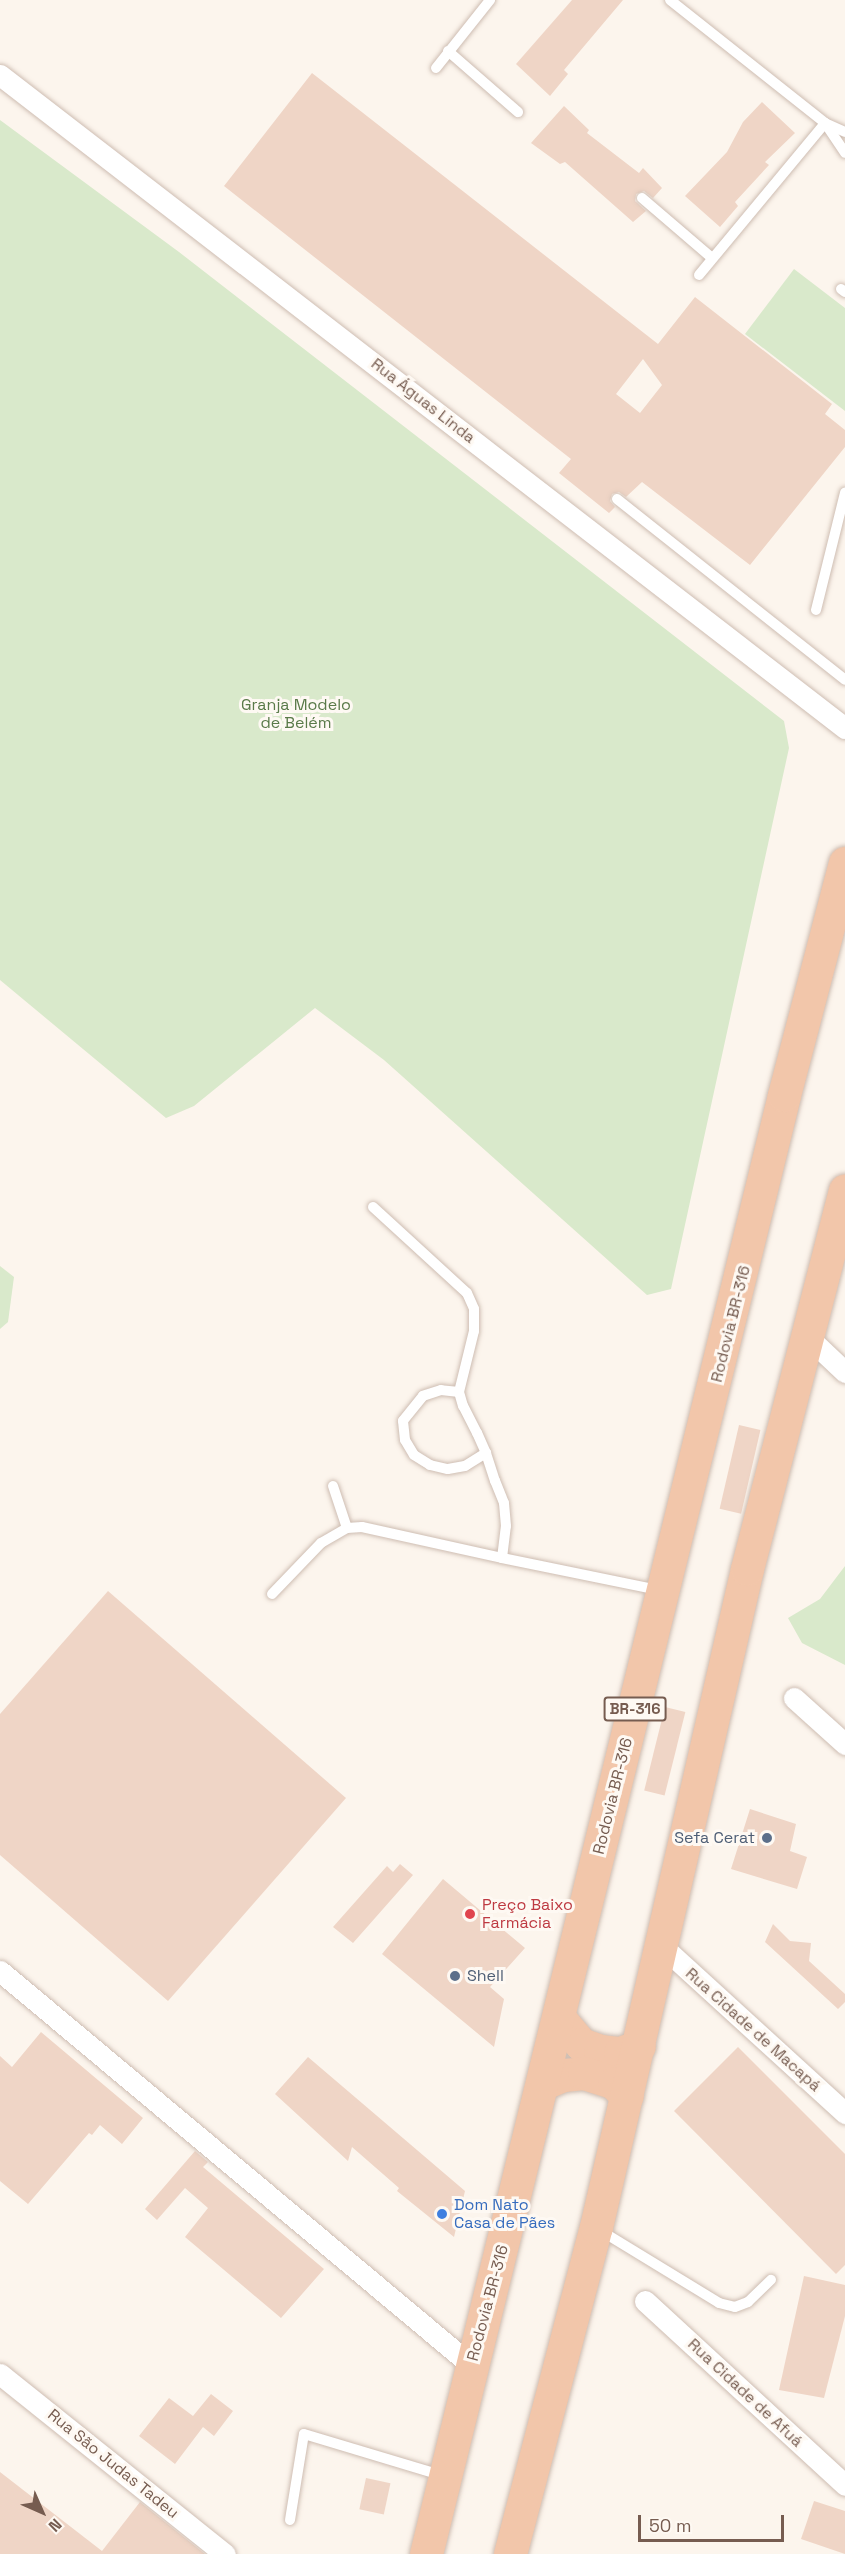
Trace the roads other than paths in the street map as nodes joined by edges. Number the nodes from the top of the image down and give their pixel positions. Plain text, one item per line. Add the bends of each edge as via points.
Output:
1 (490, 0) edge
2 (670, 0) edge
3 (448, 51) junction
4 (436, 68) dead end
5 (0, 75) edge
6 (518, 111) dead end
7 (825, 123) junction
8 (845, 132) edge
9 (845, 153) edge
10 (642, 198) dead end
11 (712, 258) junction
12 (699, 275) dead end
13 (845, 493) edge
14 (617, 498) dead end
15 (816, 610) dead end
16 (845, 680) edge
17 (845, 728) edge
18 (845, 863) edge
19 (845, 1190) edge
20 (373, 1207) dead end
21 (808, 1337) junction
22 (845, 1372) edge
23 (459, 1392) junction
24 (486, 1453) junction
25 (333, 1486) dead end
26 (347, 1528) junction
27 (502, 1558) junction
28 (664, 1591) junction
29 (272, 1594) dead end
30 (794, 1698) dead end
31 (845, 1744) edge
32 (662, 1946) junction
33 (0, 1971) edge
34 (560, 2019) junction
35 (639, 2046) junction
36 (544, 2084) junction
37 (627, 2096) junction
38 (845, 2113) edge
39 (596, 2228) junction
40 (771, 2280) dead end
41 (645, 2301) dead end
42 (471, 2365) junction
43 (0, 2374) edge
44 (444, 2476) junction
45 (845, 2486) edge
46 (290, 2520) dead end
47 (225, 2554) edge
48 (426, 2554) edge
49 (510, 2554) edge

1 - 3 lane
2 - 7 lane
3 - 4 lane
3 - 6 lane
5 - 17 street, Rua Águas Linda
7 - 8 lane
7 - 9 lane
7 - 11 lane
10 - 11 lane
11 - 12 lane
13 - 15 lane
14 - 16 lane
18 - 28 highway, Rodovia BR-316 / BR-316 via 784,1095
19 - 21 highway
20 - 23 lane via 467,1293 474,1309 474,1331
21 - 22 street
21 - 32 highway via 747,1569
23 - 24 lane
23 - 24 lane via 441,1390 423,1396 403,1421 405,1440 414,1455 448,1469 465,1466
24 - 27 lane via 504,1503
25 - 26 lane
26 - 27 lane via 362,1527
26 - 29 lane via 321,1542
27 - 28 lane
28 - 34 highway, Rodovia BR-316 / BR-316
30 - 31 street
32 - 35 highway
32 - 38 street, Rua Cidade de Macapá
33 - 42 street
34 - 35 highway via 581,2043 600,2051 620,2053
34 - 36 highway, Rodovia BR-316 / BR-316
35 - 37 highway
36 - 37 highway via 563,2075 584,2073 614,2083
36 - 42 highway, Rodovia BR-316 / BR-316
37 - 39 highway
39 - 40 lane via 719,2303 735,2307 748,2302
39 - 49 highway
41 - 45 street, Rua Cidade de Afuá
42 - 44 highway, Rodovia BR-316 / BR-316
43 - 47 street, Rua São Judas Tadeu
44 - 46 lane via 304,2434
44 - 48 highway, Rodovia BR-316 / BR-316

